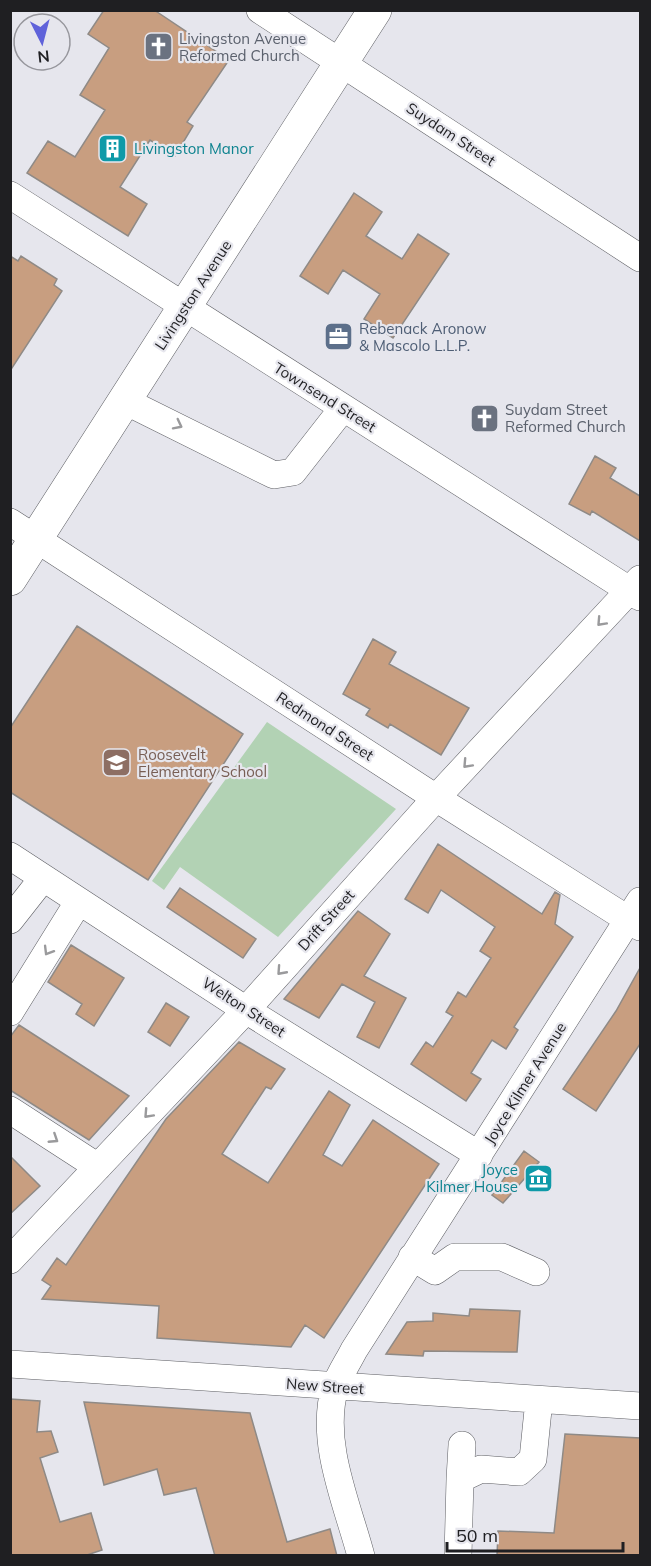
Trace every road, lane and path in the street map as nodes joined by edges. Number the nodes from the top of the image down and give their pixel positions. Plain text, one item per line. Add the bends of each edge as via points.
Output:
1 (260, 10) edge
2 (375, 10) edge
3 (342, 62) junction
4 (12, 199) edge
5 (640, 258) edge
6 (185, 307) junction
7 (125, 401) junction
8 (343, 408) junction
9 (23, 531) edge
10 (10, 579) edge
11 (637, 589) edge
12 (436, 798) junction
13 (10, 856) edge
14 (43, 878) junction
15 (79, 901) junction
16 (637, 916) edge
17 (10, 920) edge
18 (246, 1010) junction
19 (10, 1012) edge
20 (10, 1110) edge
21 (479, 1155) junction
22 (98, 1167) junction
23 (412, 1257) junction
24 (10, 1260) edge
25 (536, 1272) dead end
26 (10, 1364) edge
27 (335, 1387) junction
28 (539, 1400) junction
29 (640, 1406) edge
30 (462, 1445) dead end
31 (460, 1479) junction
32 (362, 1556) edge
33 (458, 1556) edge

1 - 3 street, Suydam Street
2 - 3 main road, Livingston Avenue
3 - 5 street, Suydam Street
3 - 6 main road, Livingston Avenue
4 - 6 street, Townsend Street
6 - 7 main road, Livingston Avenue
6 - 8 street, Townsend Street
7 -> 8 street via 281,476 293,472
7 - 9 main road, Livingston Avenue
8 - 11 street, Townsend Street
9 - 10 main road, Livingston Avenue
9 - 12 street, Redmond Street
11 -> 12 street, Drift Street
12 - 16 street, Redmond Street
12 -> 18 street, Drift Street
13 - 14 street, Welton Street
14 - 15 street, Welton Street
14 - 17 street
15 - 18 street, Welton Street
15 -> 19 street
16 - 21 street, Joyce Kilmer Avenue
18 - 21 street, Welton Street
18 -> 22 street, Drift Street
20 -> 22 street
21 - 23 street, Joyce Kilmer Avenue
22 - 24 street, Drift Street
23 - 25 street via 435,1271 455,1257 502,1257
23 - 27 street, Joyce Kilmer Avenue
26 - 27 street, New Street
27 - 28 street, New Street
27 - 32 street, Joyce Kilmer Avenue via 332,1448
28 - 29 street, New Street
28 - 31 street via 533,1459 519,1472 481,1469
30 - 31 street
31 - 33 street

